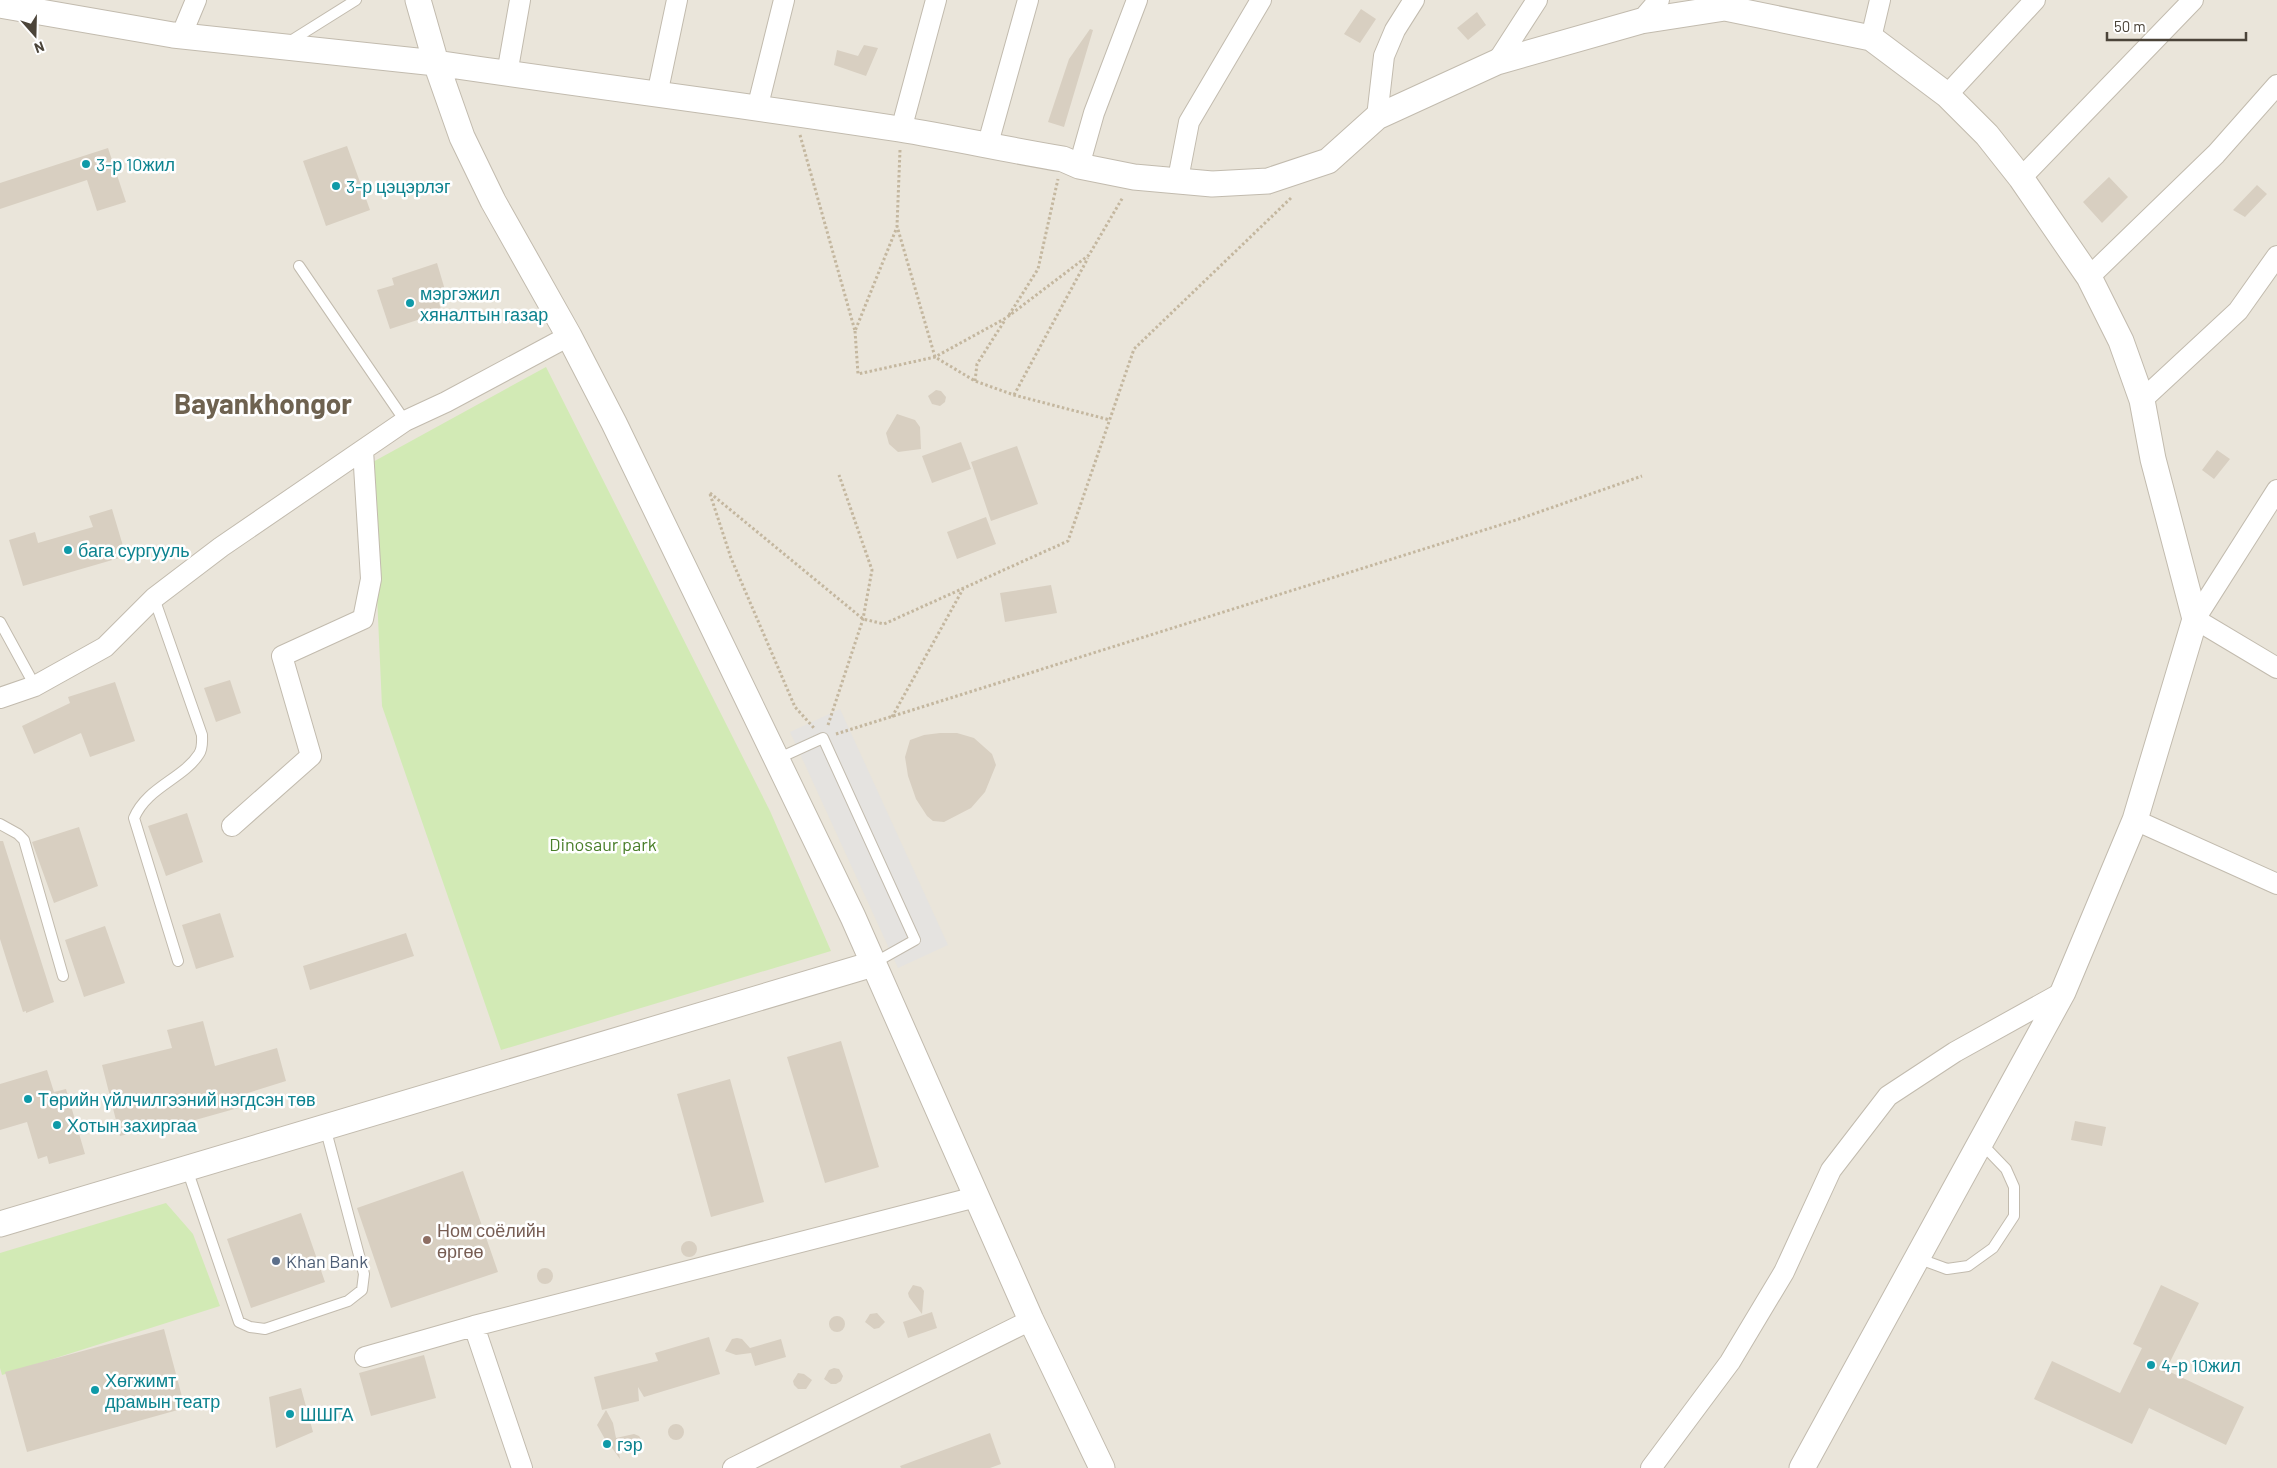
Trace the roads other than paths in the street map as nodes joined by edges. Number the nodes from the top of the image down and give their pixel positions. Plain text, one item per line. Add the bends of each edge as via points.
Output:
1 (196, 0) edge
2 (356, 0) edge
3 (418, 0) edge
4 (677, 0) edge
5 (784, 0) edge
6 (936, 0) edge
7 (1028, 0) edge
8 (1137, 0) edge
9 (1261, 0) edge
10 (1414, 0) edge
11 (1537, 0) edge
12 (1659, 0) edge
13 (1880, 0) edge
14 (2035, 0) edge
15 (2193, 0) edge
16 (517, 3) edge
17 (0, 5) edge
18 (1641, 21) junction
19 (182, 36) junction
20 (1871, 38) junction
21 (281, 47) junction
22 (1497, 62) junction
23 (436, 63) junction
24 (507, 74) junction
25 (2277, 86) edge
26 (1946, 94) junction
27 (657, 95) junction
28 (757, 109) junction
29 (1377, 117) junction
30 (901, 130) junction
31 (987, 147) junction
32 (1071, 162) junction
33 (2022, 178) junction
34 (1178, 180) junction
35 (2277, 256) edge
36 (299, 266) dead end
37 (2089, 277) junction
38 (569, 336) junction
39 (2142, 400) junction
40 (405, 421) junction
41 (363, 450) junction
42 (2277, 490) edge
43 (154, 598) junction
44 (2194, 619) junction
45 (0, 622) edge
46 (2277, 668) edge
47 (35, 686) junction
48 (0, 698) edge
49 (776, 759) junction
50 (2135, 820) junction
51 (0, 824) edge
52 (232, 826) dead end
53 (2277, 884) edge
54 (178, 961) dead end
55 (873, 964) junction
56 (63, 976) dead end
57 (2063, 992) junction
58 (325, 1127) junction
59 (1981, 1143) junction
60 (187, 1168) junction
61 (976, 1197) junction
62 (0, 1224) edge
63 (1916, 1258) junction
64 (1031, 1320) junction
65 (474, 1326) junction
66 (365, 1357) dead end
67 (522, 1468) edge
68 (733, 1468) edge
69 (1102, 1468) edge
70 (1651, 1468) edge
71 (1802, 1468) edge

1 - 19 street
2 - 21 lane
3 - 23 street
4 - 27 street
5 - 28 street
6 - 30 street
7 - 31 street
8 - 32 street via 1094,113
9 - 34 street via 1189,122
10 - 29 street via 1395,30 1384,56
11 - 22 street
12 - 18 street
13 - 20 street
14 - 26 street
15 - 33 street
16 - 24 street
17 - 19 street
18 - 20 street via 1725,8
18 - 22 street
19 - 21 street
20 - 26 street
21 - 23 street
22 - 29 street
23 - 24 street
23 - 38 street via 462,137 493,202
24 - 27 street
25 - 37 street via 2216,154
26 - 33 street via 1987,135
27 - 28 street
28 - 30 street
29 - 34 street via 1328,161 1268,181 1212,184
30 - 31 street
31 - 32 street
32 - 34 street via 1134,177
33 - 37 street
35 - 39 street via 2238,311
36 - 40 lane
37 - 39 street via 2121,341
38 - 40 street
38 - 49 street
39 - 44 street via 2153,459
40 - 41 street
41 - 43 street via 221,547
41 - 52 street via 371,579 363,619 282,656 311,756
42 - 44 street
43 - 47 street via 105,647
43 - 54 lane via 202,735 200,752 192,762 161,786 134,818
44 - 46 street
44 - 50 street
45 - 47 lane
47 - 48 street
49 - 55 street
49 - 55 lane via 823,738 915,940
50 - 53 street
50 - 57 street
51 - 56 lane via 24,840
55 - 58 street
55 - 61 street
57 - 59 street
57 - 70 street via 1954,1052 1888,1096 1831,1170 1784,1272 1730,1362
58 - 60 street
58 - 60 lane via 364,1274 362,1290 348,1301 265,1329 239,1322
59 - 63 street
59 - 63 lane via 2006,1169 2014,1187 2014,1216 1993,1248 1968,1266 1947,1269
60 - 62 street
61 - 64 street
61 - 65 street
63 - 71 street
64 - 68 street
64 - 69 street
65 - 66 street
65 - 67 street

